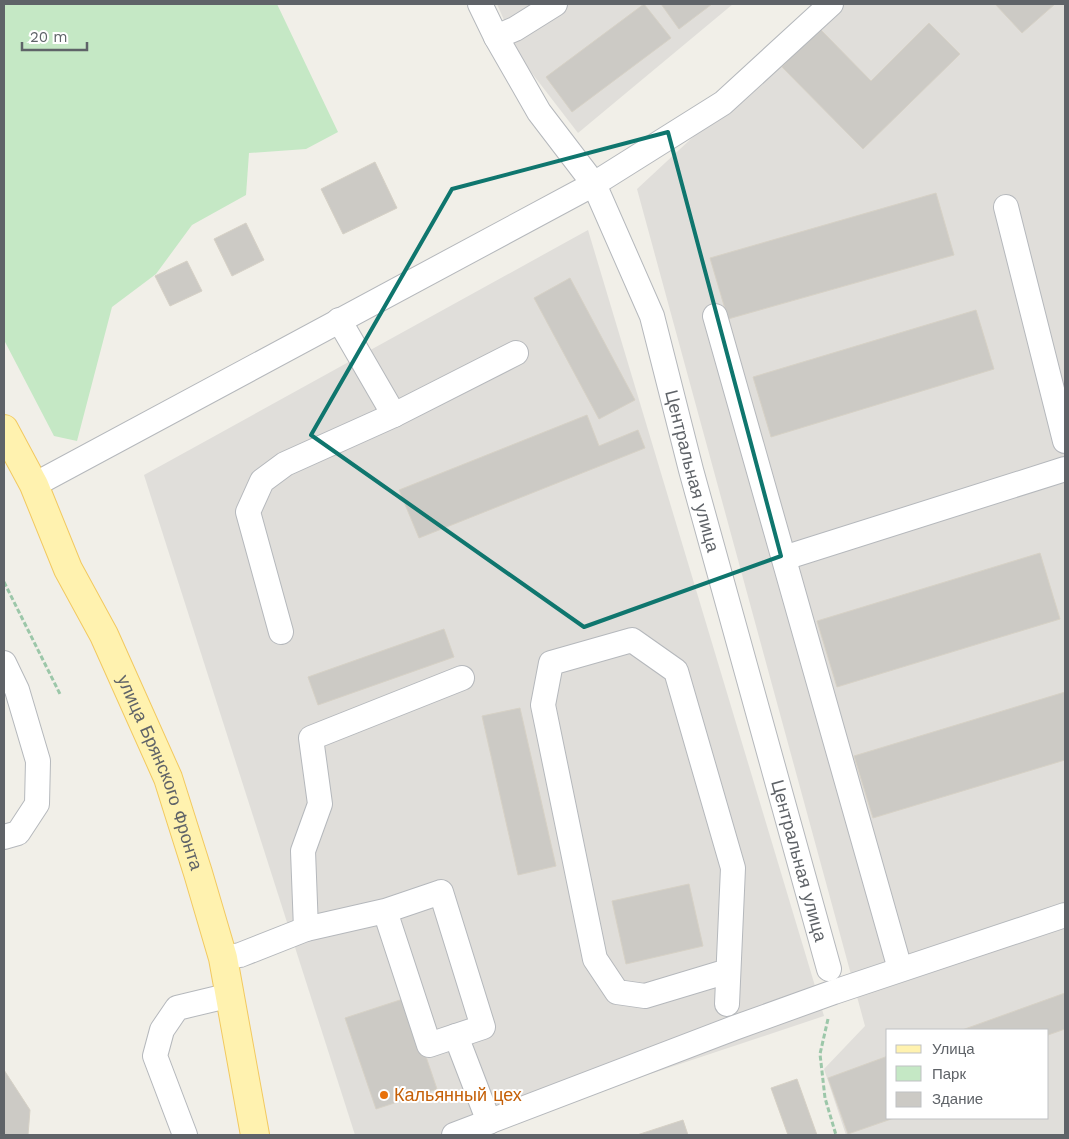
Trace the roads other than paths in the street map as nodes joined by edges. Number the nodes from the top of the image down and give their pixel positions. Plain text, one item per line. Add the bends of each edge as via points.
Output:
1 (480, 4) edge
2 (555, 4) edge
3 (831, 4) edge
4 (496, 37) junction
5 (594, 184) junction
6 (1006, 206) dead end
7 (715, 316) dead end
8 (339, 320) junction
9 (516, 353) dead end
10 (394, 415) junction
11 (4, 430) edge
12 (1065, 441) edge
13 (1065, 469) edge
14 (34, 485) junction
15 (784, 558) junction
16 (281, 632) dead end
17 (4, 663) edge
18 (462, 678) dead end
19 (4, 837) edge
20 (385, 911) junction
21 (1065, 915) edge
22 (306, 929) junction
23 (223, 958) junction
24 (900, 968) junction
25 (728, 971) junction
26 (831, 980) junction
27 (231, 995) junction
28 (727, 1004) dead end
29 (456, 1036) junction
30 (489, 1122) junction
31 (185, 1135) edge
32 (256, 1135) edge
33 (454, 1135) edge

1 - 4 street, Центральная улица
2 - 4 street
3 - 5 street via 723,103
4 - 5 street, Центральная улица via 539,112
5 - 8 street
5 - 26 street, Центральная улица via 652,316 690,470
6 - 12 street
7 - 15 street
8 - 10 street
8 - 14 street
9 - 10 street
10 - 16 street via 285,464 262,481 248,512
11 - 14 main road, улица Брянского Фронта
13 - 15 street
14 - 23 main road, улица Брянского Фронта via 68,569 104,635 168,778
15 - 24 street
17 - 19 street via 17,690 38,761 37,804 18,833
18 - 22 street via 312,738 320,804 302,851
20 - 22 street
20 - 29 street via 429,1045
20 - 29 street via 441,892 483,1027
21 - 24 street
22 - 23 street
23 - 27 main road, улица Брянского Фронта
24 - 26 street
25 - 25 street via 733,868 676,671 632,640 551,663 543,705 595,959 618,992 645,996
25 - 28 street
26 - 30 street via 734,1028
27 - 31 street via 177,1008 162,1030 155,1056
27 - 32 main road, улица Брянского Фронта
29 - 30 street
30 - 33 street

